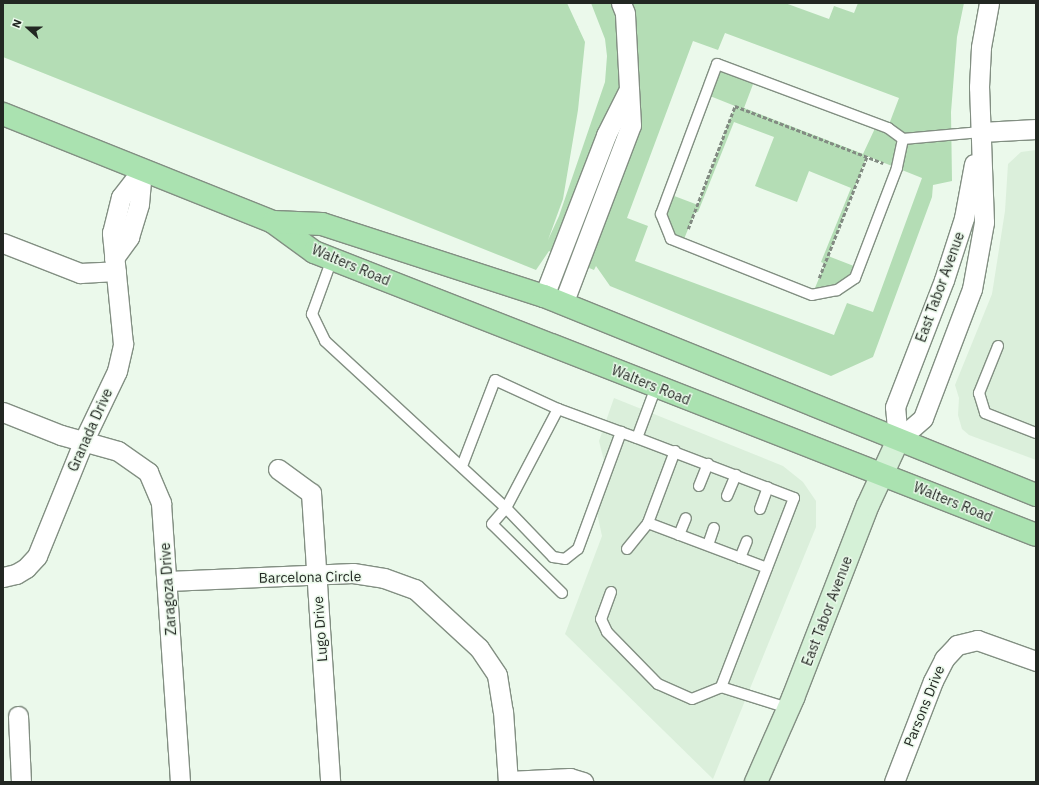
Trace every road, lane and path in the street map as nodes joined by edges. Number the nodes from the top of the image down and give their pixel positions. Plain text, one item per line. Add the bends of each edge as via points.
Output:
1 (621, 3) edge
2 (989, 3) edge
3 (3, 114) edge
4 (1036, 128) edge
5 (980, 132) junction
6 (903, 140) junction
7 (867, 156) junction
8 (896, 168) junction
9 (142, 170) junction
10 (273, 222) junction
11 (3, 243) edge
12 (682, 244) junction
13 (332, 259) junction
14 (115, 265) junction
15 (812, 295) junction
16 (553, 300) junction
17 (998, 346) dead end
18 (656, 387) junction
19 (558, 409) junction
20 (3, 412) edge
21 (621, 432) junction
22 (1036, 433) edge
23 (637, 438) junction
24 (84, 440) junction
25 (898, 440) junction
26 (675, 452) junction
27 (708, 464) junction
28 (462, 466) junction
29 (278, 469) dead end
30 (736, 475) junction
31 (882, 475) junction
32 (699, 486) dead end
33 (768, 487) junction
34 (1036, 495) edge
35 (727, 496) dead end
36 (506, 508) junction
37 (760, 509) dead end
38 (686, 518) dead end
39 (648, 523) junction
40 (714, 528) dead end
41 (679, 535) junction
42 (1036, 535) edge
43 (747, 540) dead end
44 (708, 545) junction
45 (627, 549) dead end
46 (740, 558) junction
47 (767, 568) junction
48 (316, 575) junction
49 (3, 577) edge
50 (168, 581) junction
51 (562, 592) dead end
52 (610, 592) dead end
53 (1036, 661) edge
54 (721, 687) junction
55 (788, 708) junction
56 (18, 716) dead end
57 (508, 781) edge
58 (21, 782) edge
59 (180, 782) edge
60 (330, 782) edge
61 (583, 782) edge
62 (756, 782) edge
63 (894, 782) edge

1 - 16 street via 625,13 632,124
2 - 5 street, East Tabor Avenue via 981,46
3 - 9 main road, Walters Road
4 - 5 street
5 - 6 lane
5 - 25 street, East Tabor Avenue via 964,218 944,280 894,407
5 - 25 street, East Tabor Avenue via 984,222 972,289 923,418
6 - 8 lane
6 - 12 lane via 888,128 717,64 661,214 671,239
7 - 8 path
7 - 12 path via 735,106
7 - 15 path
8 - 15 lane via 855,278 837,290
9 - 10 main road, Walters Road
9 - 14 street via 139,204 129,237
10 - 13 main road, Walters Road via 314,252
10 - 16 main road, Walters Road via 322,224
11 - 14 street via 80,273
12 - 15 lane
13 - 18 main road, Walters Road
13 - 28 lane via 312,314 325,341
14 - 24 street, Granada Drive via 123,344 117,371
16 - 25 main road, Walters Road
17 - 22 lane via 979,393 985,413
18 - 23 lane
18 - 31 main road, Walters Road
19 - 21 lane
19 - 28 lane via 495,380
19 - 36 lane
20 - 24 street, Zaragoza Drive via 61,435
21 - 23 lane
21 - 36 lane via 578,549 564,559 554,557
23 - 26 lane
24 - 49 street, Granada Drive via 37,556 26,568
24 - 50 street, Zaragoza Drive via 118,451 148,472 161,503
25 - 31 main road, East Tabor Avenue
25 - 34 main road, Walters Road
26 - 27 lane
26 - 39 lane
27 - 30 lane
27 - 32 lane
28 - 36 lane
29 - 48 street, Lugo Drive via 310,493
30 - 33 lane
30 - 35 lane
31 - 42 main road, Walters Road
31 - 55 main road, East Tabor Avenue
33 - 37 lane
33 - 47 lane via 794,498
36 - 51 lane via 492,524
38 - 41 lane
39 - 41 lane
39 - 45 lane
40 - 44 lane
41 - 44 lane
43 - 46 lane
44 - 46 lane
46 - 47 lane
47 - 54 lane
48 - 50 street, Barcelona Circle
48 - 57 street, Barcelona Circle via 354,573 384,578 415,589 479,648 498,675
48 - 60 street, Lugo Drive
50 - 59 street, Zaragoza Drive
52 - 54 lane via 601,619 607,632 658,684 692,699
53 - 63 street, Parsons Drive via 977,640 957,646 944,659 933,680
54 - 55 lane
55 - 62 main road, East Tabor Avenue
56 - 58 street
57 - 61 street via 570,778

